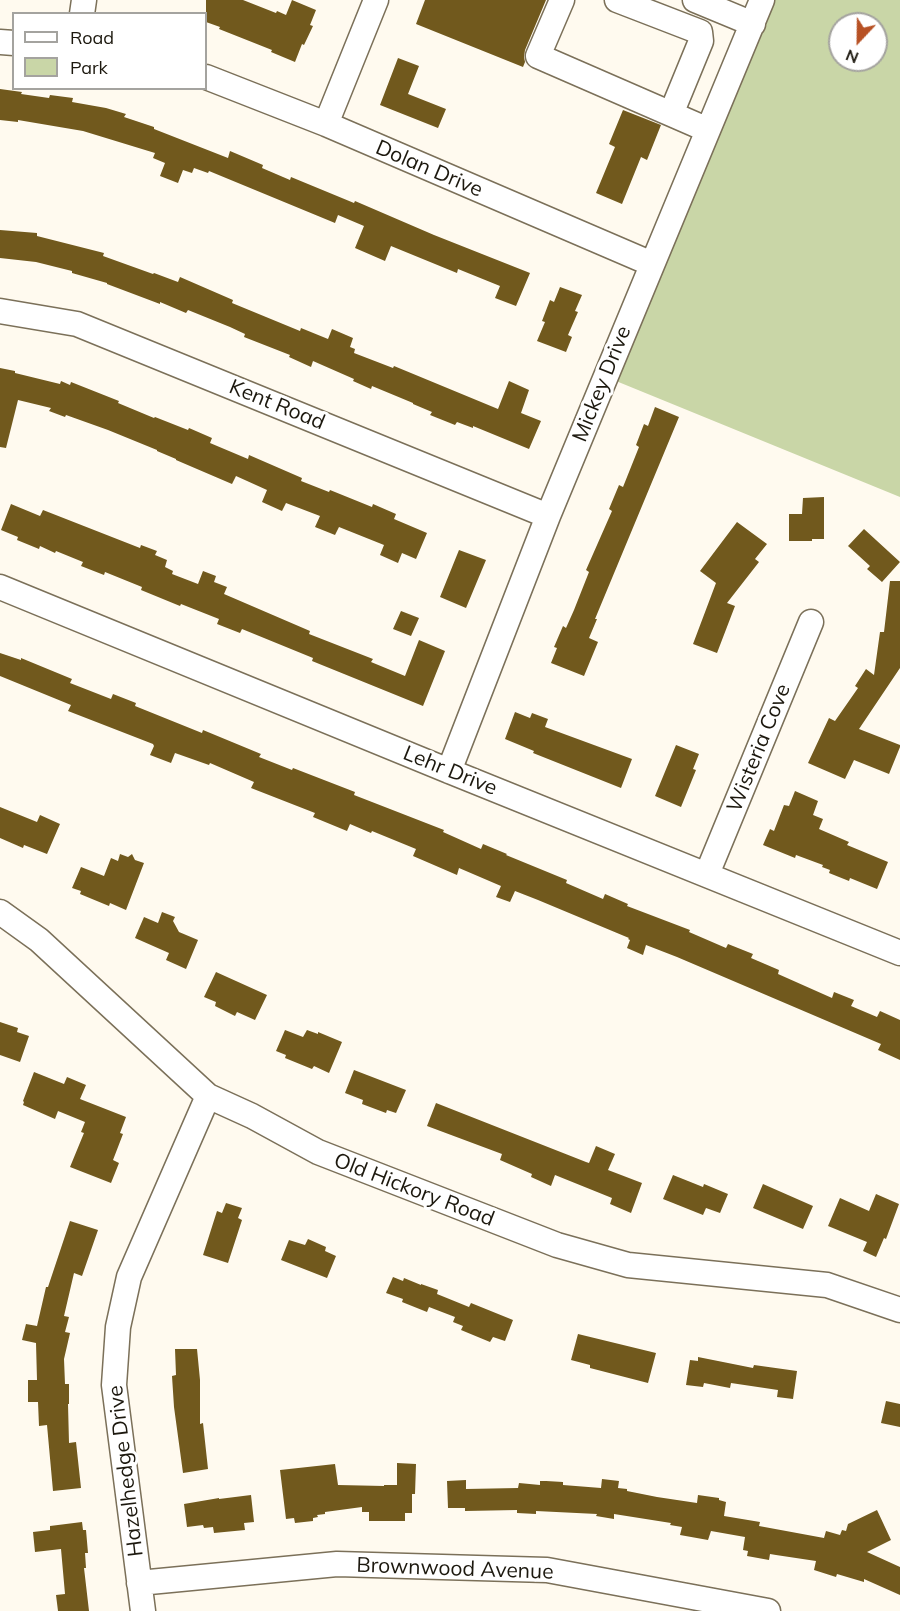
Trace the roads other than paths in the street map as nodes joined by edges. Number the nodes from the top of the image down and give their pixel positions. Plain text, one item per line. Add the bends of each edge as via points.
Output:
1 (376, 0) edge
2 (562, 0) edge
3 (617, 0) edge
4 (695, 0) edge
5 (762, 0) edge
6 (753, 24) junction
7 (207, 77) edge
8 (671, 114) junction
9 (326, 124) junction
10 (708, 130) junction
11 (652, 264) junction
12 (0, 311) edge
13 (548, 516) junction
14 (0, 587) edge
15 (811, 622) dead end
16 (449, 771) junction
17 (707, 874) junction
18 (0, 912) edge
19 (900, 953) edge
20 (208, 1096) junction
21 (900, 1311) edge
22 (139, 1583) junction
23 (143, 1611) edge
24 (768, 1611) edge

1 - 9 street
2 - 8 street via 538,57
3 - 8 street via 700,32 701,41
4 - 6 street
5 - 6 street, Mickey Drive
6 - 10 street, Mickey Drive
7 - 9 street, Dolan Drive
8 - 10 street
9 - 11 street, Dolan Drive
10 - 11 street, Mickey Drive
11 - 13 street, Mickey Drive
12 - 13 street, Kent Road via 77,324
13 - 16 street, Mickey Drive
14 - 16 street, Lehr Drive
15 - 17 street, Wisteria Cove
16 - 17 street, Lehr Drive
17 - 19 street, Lehr Drive
18 - 20 street, Old Hickory Road via 39,939
20 - 21 street, Old Hickory Road via 318,1152 556,1245 628,1265 827,1285
20 - 22 street, Hazelhedge Drive via 129,1278 118,1327 114,1385
22 - 23 street, Hazelhedge Drive
22 - 24 street, Brownwood Avenue via 337,1564 547,1570

